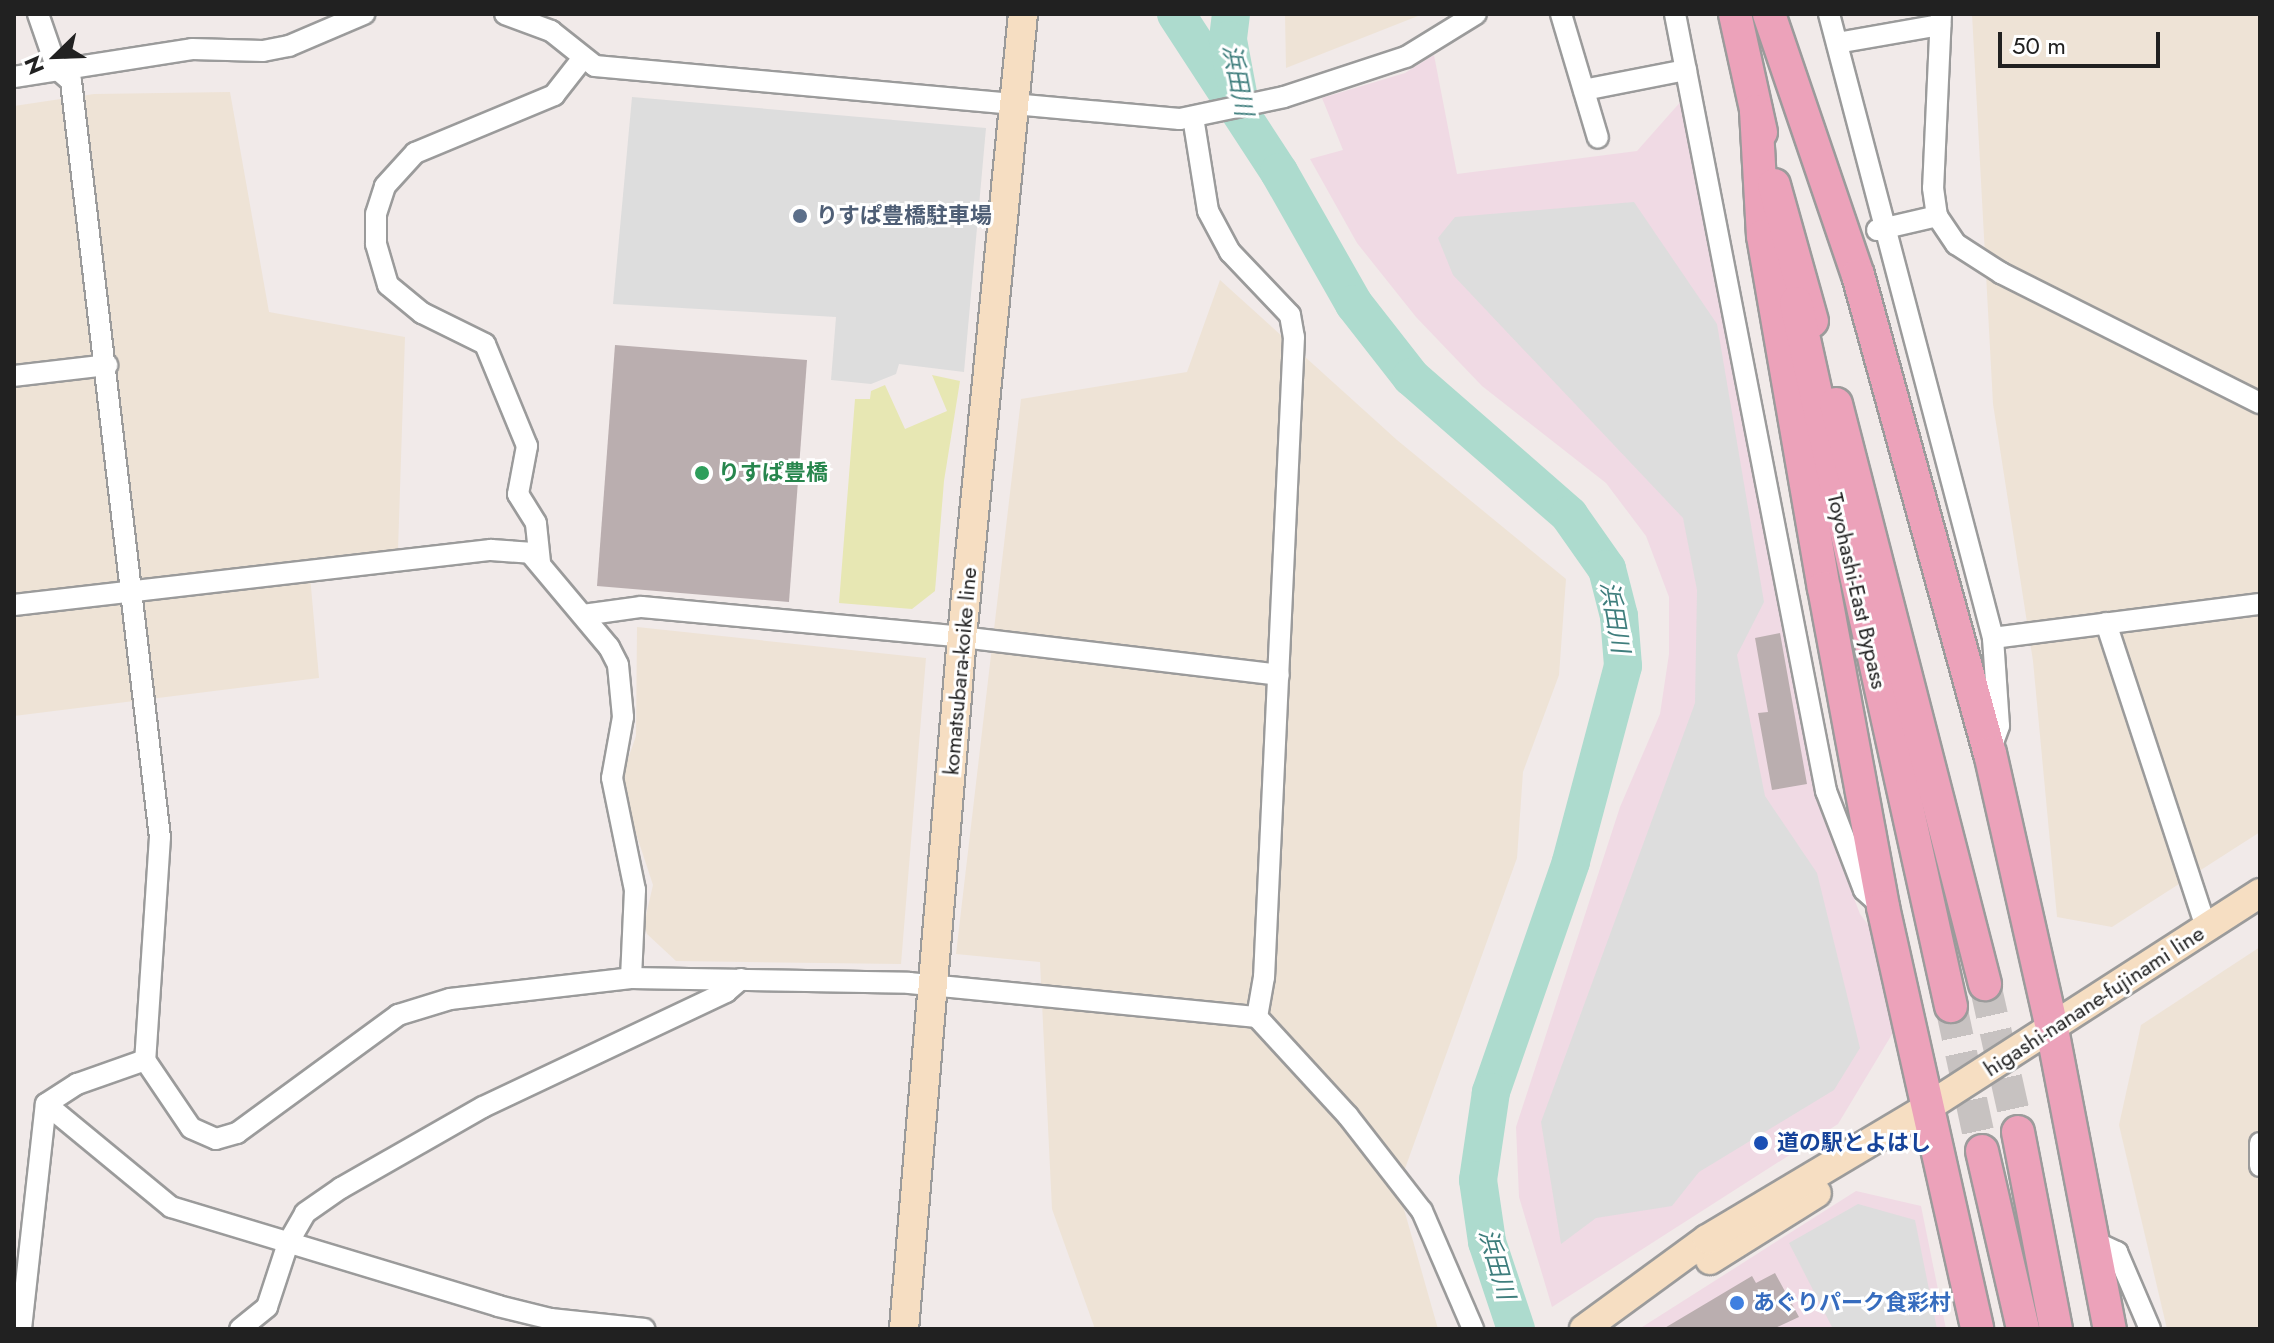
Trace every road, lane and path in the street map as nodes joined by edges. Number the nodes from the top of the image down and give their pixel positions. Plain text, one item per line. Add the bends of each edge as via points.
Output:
1 (38, 14) edge
2 (364, 14) edge
3 (505, 14) edge
4 (1023, 14) edge
5 (1476, 14) edge
6 (1561, 14) edge
7 (1675, 14) edge
8 (1735, 14) edge
9 (1769, 14) edge
10 (1829, 14) edge
11 (1941, 19) edge
12 (1837, 43) junction
13 (583, 58) junction
14 (57, 69) junction
15 (1686, 70) junction
16 (14, 77) edge
17 (1584, 90) junction
18 (1015, 104) junction
19 (1756, 111) junction
20 (1201, 117) junction
21 (1598, 138) dead end
22 (1771, 174) junction
23 (1937, 216) junction
24 (1882, 229) junction
25 (107, 365) junction
26 (14, 376) edge
27 (2260, 403) edge
28 (540, 562) junction
29 (131, 592) junction
30 (2260, 604) edge
31 (14, 605) edge
32 (583, 615) junction
33 (2106, 623) junction
34 (962, 637) junction
35 (1993, 638) junction
36 (1279, 675) junction
37 (1990, 753) junction
38 (2260, 893) edge
39 (1883, 907) junction
40 (2206, 928) junction
41 (631, 978) junction
42 (741, 979) junction
43 (1985, 984) tunnel mouth
44 (935, 988) junction
45 (1951, 1006) tunnel mouth
46 (1257, 1017) junction
47 (2052, 1029) junction
48 (145, 1060) junction
49 (46, 1104) junction
50 (1928, 1107) junction
51 (2018, 1132) tunnel mouth
52 (2260, 1143) edge
53 (1982, 1151) tunnel mouth
54 (2260, 1166) edge
55 (2091, 1240) junction
56 (288, 1243) junction
57 (1588, 1328) edge
58 (21, 1329) edge
59 (240, 1329) edge
60 (644, 1329) edge
61 (904, 1329) edge
62 (1473, 1329) edge
63 (1977, 1329) edge
64 (2023, 1329) edge
65 (2056, 1329) edge
66 (2110, 1329) edge
67 (2150, 1329) edge

1 - 14 street
2 - 14 street via 289,46 263,51 192,49
3 - 13 street via 551,31
4 - 18 main road, komatsubara-koike line
5 - 20 street via 1406,57 1284,97
6 - 17 street
7 - 15 street
8 - 19 highway, Toyohashi-East Bypass
9 - 37 highway via 1858,275
10 - 12 street
11 - 12 street
11 - 23 street via 1933,188
12 - 24 street
13 - 18 street via 595,66
13 - 28 street via 554,95 415,153 385,186 376,214 376,244 388,285 422,313 485,344 527,446 518,494 536,523
14 - 16 street
14 - 25 street via 71,81
15 - 17 street
15 - 39 street via 1731,262 1826,791 1864,890
17 - 21 street
18 - 20 street
18 - 34 main road, komatsubara-koike line
19 - 22 highway, Toyohashi-East Bypass
19 - 39 highway via 1763,236
20 - 36 street via 1208,211 1230,252 1290,315 1294,337
22 - 43 highway, Toyohashi-East Bypass via 1867,513
22 - 45 highway, Toyohashi-East Bypass via 1839,513
23 - 24 street
23 - 27 street via 1974,259
24 - 35 street
25 - 26 street
25 - 29 street
28 - 29 street via 518,549 491,550
28 - 32 street
29 - 31 street
29 - 48 street via 160,837
30 - 33 street
32 - 34 street via 641,607
32 - 41 street via 609,647 622,679 623,717 612,778 635,890
33 - 35 street
33 - 40 street
34 - 36 street
34 - 44 main road, komatsubara-koike line
35 - 37 street via 1999,726
36 - 46 street via 1265,961
37 - 47 highway
38 - 40 main road, higashi-nanane-fujinami line
39 - 50 highway
40 - 47 main road, higashi-nanane-fujinami line
41 - 42 street
41 - 48 street via 450,999 398,1015 237,1133 216,1139 191,1128
42 - 44 street
42 - 56 street via 726,992 483,1107 341,1188 305,1213
44 - 46 street
44 - 61 main road, komatsubara-koike line
46 - 62 street via 1348,1116 1422,1211
47 - 50 main road, higashi-nanane-fujinami line
47 - 55 highway
48 - 49 street via 77,1084
49 - 56 street via 171,1207
49 - 58 street
50 - 57 main road, higashi-nanane-fujinami line via 1877,1155 1641,1302
50 - 63 highway
51 - 65 highway
52 - 54 street
53 - 64 highway
55 - 66 highway
55 - 67 street via 2117,1252
56 - 59 street via 267,1307
56 - 60 street via 538,1316

